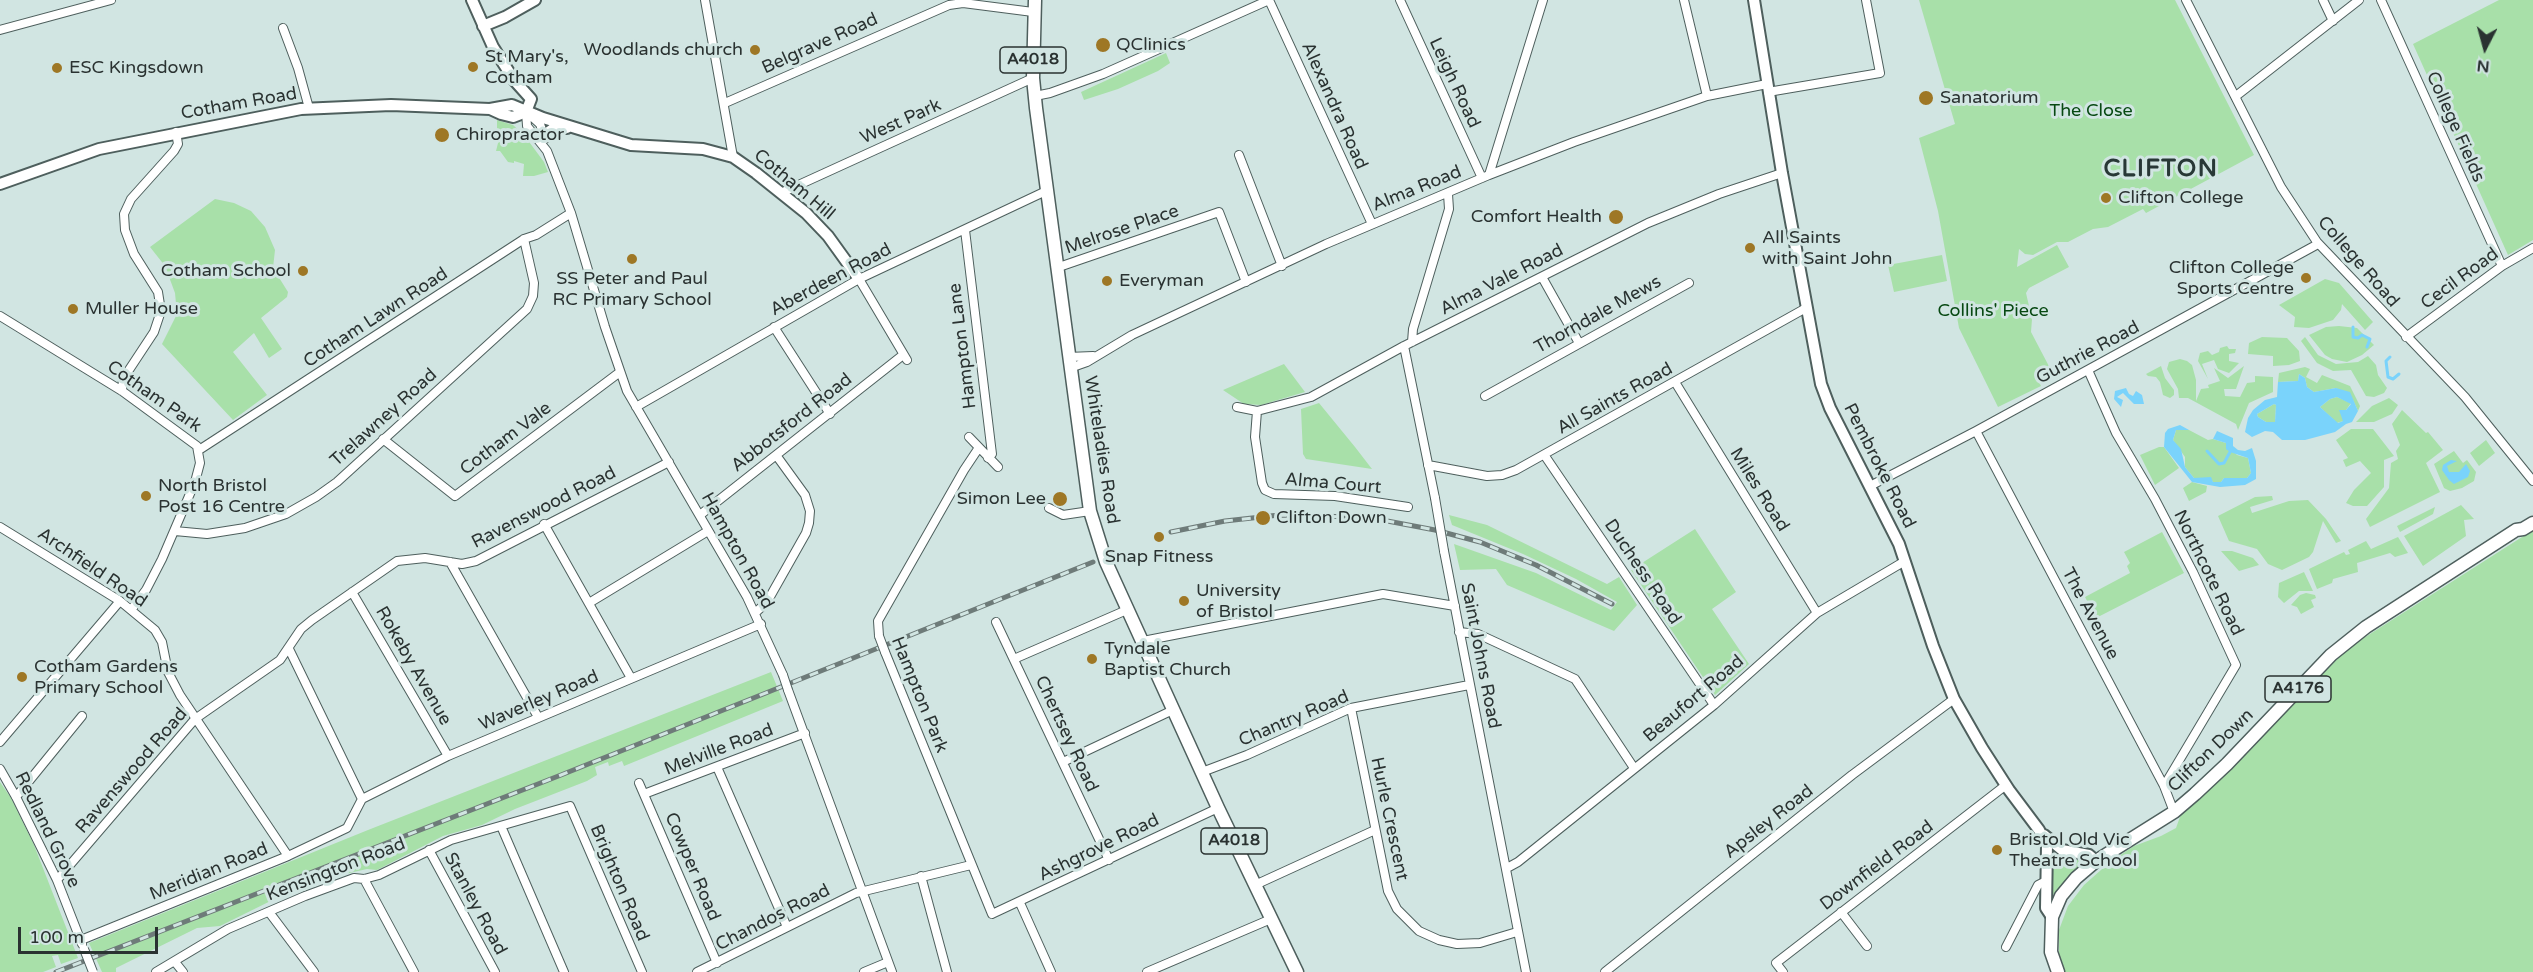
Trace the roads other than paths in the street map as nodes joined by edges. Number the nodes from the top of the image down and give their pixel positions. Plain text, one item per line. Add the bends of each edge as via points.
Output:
1 (111, 0) edge
2 (472, 0) edge
3 (535, 0) edge
4 (705, 0) edge
5 (1269, 0) edge
6 (1400, 0) edge
7 (1543, 0) edge
8 (1684, 0) edge
9 (1754, 0) edge
10 (1866, 0) edge
11 (2186, 0) edge
12 (2323, 0) edge
13 (2359, 0) edge
14 (2381, 0) edge
15 (1034, 6) edge
16 (2333, 21) junction
17 (0, 30) edge
18 (484, 30) junction
19 (287, 32) dead end
20 (1033, 78) junction
21 (1768, 88) junction
22 (1035, 96) junction
23 (1707, 96) junction
24 (2236, 96) junction
25 (724, 103) junction
26 (309, 108) junction
27 (526, 112) junction
28 (579, 130) junction
29 (176, 132) junction
30 (544, 135) junction
31 (547, 151) junction
32 (1239, 155) dead end
33 (733, 157) junction
34 (1782, 173) junction
35 (1485, 176) junction
36 (0, 184) edge
37 (1046, 191) junction
38 (781, 193) junction
39 (1448, 194) junction
40 (571, 213) junction
41 (1372, 224) junction
42 (965, 230) junction
43 (524, 239) junction
44 (2318, 244) junction
45 (2533, 248) edge
46 (1282, 266) junction
47 (2502, 266) junction
48 (1056, 268) junction
49 (1542, 277) junction
50 (859, 279) junction
51 (1246, 282) junction
52 (1689, 283) dead end
53 (1806, 308) junction
54 (0, 316) edge
55 (774, 327) junction
56 (2406, 337) junction
57 (1579, 343) junction
58 (1408, 344) junction
59 (905, 357) joint
60 (1069, 363) junction
61 (2088, 370) junction
62 (620, 372) junction
63 (1675, 382) junction
64 (122, 391) junction
65 (1485, 396) dead end
66 (636, 407) junction
67 (1237, 407) dead end
68 (1257, 411) junction
69 (830, 414) junction
70 (1976, 431) junction
71 (969, 437) dead end
72 (383, 439) junction
73 (978, 449) junction
74 (199, 450) junction
75 (776, 455) junction
76 (1545, 456) junction
77 (988, 458) junction
78 (669, 462) junction
79 (1428, 465) junction
80 (998, 467) dead end
81 (2533, 481) edge
82 (1870, 486) junction
83 (1407, 507) dead end
84 (1049, 508) dead end
85 (1090, 511) junction
86 (700, 515) junction
87 (2533, 515) edge
88 (2533, 523) edge
89 (544, 524) junction
90 (0, 527) edge
91 (2516, 530) junction
92 (175, 531) junction
93 (708, 531) junction
94 (1905, 561) junction
95 (450, 562) junction
96 (352, 592) junction
97 (120, 601) junction
98 (590, 603) junction
99 (1455, 606) junction
100 (1129, 609) junction
101 (131, 610) junction
102 (755, 613) junction
103 (1817, 613) junction
104 (996, 622) dead end
105 (760, 624) junction
106 (1459, 632) junction
107 (1143, 641) junction
108 (289, 650) junction
109 (1014, 659) junction
110 (630, 678) junction
111 (1470, 685) junction
112 (1954, 699) junction
113 (1714, 705) junction
114 (1351, 708) junction
115 (1173, 710) junction
116 (82, 716) dead end
117 (538, 717) junction
118 (195, 719) junction
119 (805, 733) junction
120 (0, 742) edge
121 (448, 756) junction
122 (1063, 762) junction
123 (717, 767) junction
124 (1634, 768) junction
125 (0, 769) edge
126 (1202, 772) junction
127 (639, 783) dead end
128 (2006, 785) junction
129 (2164, 786) junction
130 (645, 794) junction
131 (16, 796) junction
132 (362, 799) junction
133 (570, 806) joint
134 (1218, 808) junction
135 (2174, 812) junction
136 (501, 826) junction
137 (1375, 830) junction
138 (2039, 830) junction
139 (429, 850) junction
140 (288, 856) junction
141 (1109, 860) junction
142 (2097, 861) junction
143 (971, 865) junction
144 (1507, 868) junction
145 (921, 876) junction
146 (364, 879) junction
147 (57, 880) junction
148 (2046, 880) junction
149 (1255, 885) junction
150 (862, 890) junction
151 (1020, 903) junction
152 (269, 912) junction
153 (1841, 912) junction
154 (992, 914) joint
155 (2052, 916) junction
156 (1271, 919) junction
157 (787, 927) junction
158 (1517, 932) junction
159 (81, 940) junction
160 (1868, 946) dead end
161 (2006, 947) dead end
162 (175, 962) junction
163 (888, 962) junction
164 (717, 963) junction
165 (93, 972) edge
166 (156, 972) edge
167 (183, 972) edge
168 (314, 972) edge
169 (414, 972) edge
170 (495, 972) edge
171 (564, 972) edge
172 (642, 972) edge
173 (697, 972) edge
174 (864, 972) edge
175 (892, 972) edge
176 (947, 972) edge
177 (1051, 972) edge
178 (1147, 972) edge
179 (1297, 972) edge
180 (1526, 972) edge
181 (1605, 972) edge
182 (1783, 972) edge
183 (2058, 972) edge

1 - 17 street
2 - 18 street
3 - 18 street
4 - 25 street
5 - 22 street via 1103,74
5 - 41 street, Alexandra Road
6 - 35 street, Leigh Road
7 - 35 street
8 - 23 street
9 - 21 street, Pembroke Road
10 - 21 street, Alma Road via 1880,73
11 - 24 street, College Road
12 - 16 street
13 - 16 street
14 - 47 street, College Fields
15 - 20 main road, Whiteladies Road / A4018
15 - 25 street, Belgrave Road via 949,5
16 - 24 street
18 - 27 street via 514,80 531,99
19 - 26 street
20 - 22 main road, Whiteladies Road / A4018
20 - 38 street, West Park
21 - 23 street, Alma Road
21 - 34 street, Pembroke Road
22 - 37 main road, Whiteladies Road / A4018
23 - 35 street, Alma Road
24 - 44 street, College Road via 2281,187
25 - 33 street
26 - 27 street, Cotham Road via 391,105 490,109 512,105
26 - 29 street, Cotham Road
27 - 28 street, Cotham Hill
27 - 30 street, Hampton Road via 540,124
27 - 31 street, Hampton Road via 527,126
28 - 30 street via 554,128
28 - 33 street, Cotham Hill via 631,146 702,149
29 - 36 street, Cotham Road via 99,149
29 - 64 street via 178,144 174,151 131,199 124,214 134,254 158,292 161,311 154,332 123,379
30 - 31 street, Hampton Road
31 - 40 street, Hampton Road
32 - 46 street
33 - 38 street, Cotham Hill
34 - 49 street, Alma Vale Road via 1648,222
34 - 53 street, Pembroke Road
35 - 39 street, Alma Road
37 - 42 street, Aberdeen Road
37 - 48 main road, Whiteladies Road / A4018
38 - 50 street, Cotham Hill via 828,236
39 - 41 street, Alma Road
39 - 58 street, Saint Johns Road via 1449,209
40 - 43 street, Cotham Lawn Road
40 - 62 street, Hampton Road
41 - 46 street, Alma Road
42 - 50 street, Aberdeen Road
42 - 77 street, Hampton Lane via 992,454
43 - 72 street, Trelawney Road via 534,283 527,309
43 - 74 street, Cotham Lawn Road
44 - 56 street, College Road
44 - 61 street, Guthrie Road
45 - 47 street, Cecil Road
46 - 51 street, Alma Road
47 - 56 street, Cecil Road
48 - 51 street, Melrose Place via 1219,212
48 - 60 main road, Whiteladies Road / A4018
49 - 57 street
49 - 58 street, Alma Vale Road
50 - 55 street, Aberdeen Road
50 - 59 street, Cotham Hill
51 - 60 street, Alma Road via 1093,356
52 - 57 street, Thorndale Mews
53 - 63 street, All Saints Road
53 - 82 street, Pembroke Road via 1821,384
54 - 64 street, Cotham Park
55 - 66 street, Aberdeen Road
55 - 69 street
56 - 81 street, College Road via 2465,397
57 - 65 street, Thorndale Mews
58 - 68 street, Alma Vale Road via 1311,396
58 - 79 street, Saint Johns Road
59 - 69 street, Abbotsford Road
60 - 85 main road, Whiteladies Road / A4018
61 - 70 street, Guthrie Road
61 - 129 street, Northcote Road via 2116,433 2188,561 2236,665
62 - 66 street, Hampton Road
62 - 72 street, Cotham Vale via 455,496
63 - 76 street, All Saints Road
63 - 103 street, Miles Road
64 - 74 street, Cotham Park via 194,442
66 - 78 street, Hampton Road
67 - 68 street, Alma Vale Road
68 - 83 street, Alma Court via 1255,436 1265,489 1274,494 1335,496
69 - 75 street, Abbotsford Road
70 - 82 street, Guthrie Road
70 - 129 street, The Avenue
71 - 73 street
72 - 92 street, Trelawney Road via 337,482 286,514 232,531
73 - 77 street
73 - 143 street, Hampton Park, bridge via 878,621 885,652
74 - 92 street, Cotham Park via 198,471
75 - 86 street, Abbotsford Road
75 - 102 street via 805,495 809,523 767,602
76 - 79 street, All Saints Road via 1502,475
76 - 113 street, Duchess Road
77 - 80 street
78 - 86 street, Hampton Road
78 - 89 street, Ravenswood Road
79 - 99 street, Saint Johns Road, bridge
82 - 94 street, Pembroke Road
84 - 85 street via 1063,515
85 - 100 main road, Whiteladies Road / A4018 via 1106,562
86 - 93 street, Hampton Road
87 - 91 main road, Clifton Down / A4176
88 - 91 main road, Clifton Down / A4176
89 - 95 street, Ravenswood Road via 476,561
89 - 98 street
90 - 97 street, Archfield Road
91 - 135 main road, Clifton Down / A4176 via 2339,648 2227,765
92 - 101 street, Cotham Park via 146,590
93 - 98 street
93 - 102 street, Hampton Road
94 - 103 street, Beaufort Road
94 - 112 street, Pembroke Road
95 - 96 street, Ravenswood Road via 425,558 397,561
95 - 117 street
96 - 108 street, Ravenswood Road via 302,629
96 - 121 street, Rokeby Avenue
97 - 101 street, Archfield Road
97 - 120 street
98 - 110 street
99 - 106 street, Saint Johns Road
99 - 107 street via 1383,594
100 - 107 main road, Whiteladies Road / A4018
100 - 109 street
101 - 118 street, Archfield Road via 159,635 168,672
102 - 105 street, Hampton Road
103 - 113 street, Beaufort Road
104 - 109 street, Chertsey Road
105 - 110 street, Waverley Road
105 - 119 street, Hampton Road, bridge
106 - 111 street, Saint Johns Road
106 - 124 street via 1478,634 1575,679
107 - 115 main road, Whiteladies Road / A4018
108 - 118 street, Ravenswood Road
108 - 132 street
109 - 122 street, Chertsey Road
110 - 117 street, Waverley Road
111 - 114 street, Chantry Road
111 - 144 street, Saint Johns Road
112 - 128 street, Pembroke Road
112 - 181 street, Apsley Road
113 - 124 street, Beaufort Road
114 - 126 street, Chantry Road
114 - 137 street, Hurle Crescent
115 - 122 street
115 - 126 main road, Whiteladies Road / A4018
116 - 131 street
117 - 121 street, Waverley Road
118 - 140 street, Archfield Road
118 - 147 street, Ravenswood Road
119 - 123 street, Melville Road
119 - 150 street, Hampton Road
121 - 132 street, Waverley Road
122 - 141 street, Chertsey Road
123 - 130 street, Melville Road
123 - 157 street
124 - 144 street, Beaufort Road
125 - 131 street, Redland Grove
126 - 134 main road, Whiteladies Road / A4018
127 - 130 street, Cowper Road
128 - 138 street, Pembroke Road
128 - 153 street, Downfield Road
129 - 135 street, The Avenue
130 - 164 street, Cowper Road
131 - 147 street, Redland Grove
132 - 140 street, Meridian Road via 347,828
133 - 136 street, Kensington Road
133 - 172 street, Brighton Road
134 - 141 street, Ashgrove Road
134 - 149 main road, Whiteladies Road / A4018
135 - 142 main road, Clifton Down / A4176
136 - 139 street, Kensington Road
136 - 171 street
137 - 149 street
137 - 158 street, Hurle Crescent via 1388,891 1397,909 1419,931 1457,944 1480,943
138 - 142 street via 2062,850 2088,855
138 - 148 street, Pembroke Road via 2047,845
139 - 146 street, Kensington Road
139 - 170 street, Stanley Road
140 - 159 street, Meridian Road
141 - 151 street, Ashgrove Road
142 - 155 main road, A4176 via 2068,887
143 - 145 street
143 - 154 street, Hampton Park
144 - 158 street, Saint Johns Road
145 - 150 street
145 - 176 street
146 - 152 street, Kensington Road via 354,878
146 - 169 street
147 - 159 street, Redland Grove
148 - 155 street, Pembroke Road via 2046,908
148 - 161 street via 2038,885
149 - 156 main road, Whiteladies Road / A4018
150 - 157 street, Chandos Road
150 - 163 street, Hampton Road
151 - 154 street, Ashgrove Road
151 - 177 street
152 - 162 street, Kensington Road via 228,929
152 - 168 street
153 - 160 street
153 - 182 street, Downfield Road via 1776,963
155 - 183 main road, A4176 via 2051,952
156 - 178 street
156 - 179 main road, Whiteladies Road / A4018
157 - 164 street, Chandos Road
158 - 180 street, Saint Johns Road
159 - 165 street, Redland Grove, bridge
162 - 166 street, Kensington Road
162 - 167 street
163 - 174 street
163 - 175 street, Hampton Road
164 - 173 street, Chandos Road

